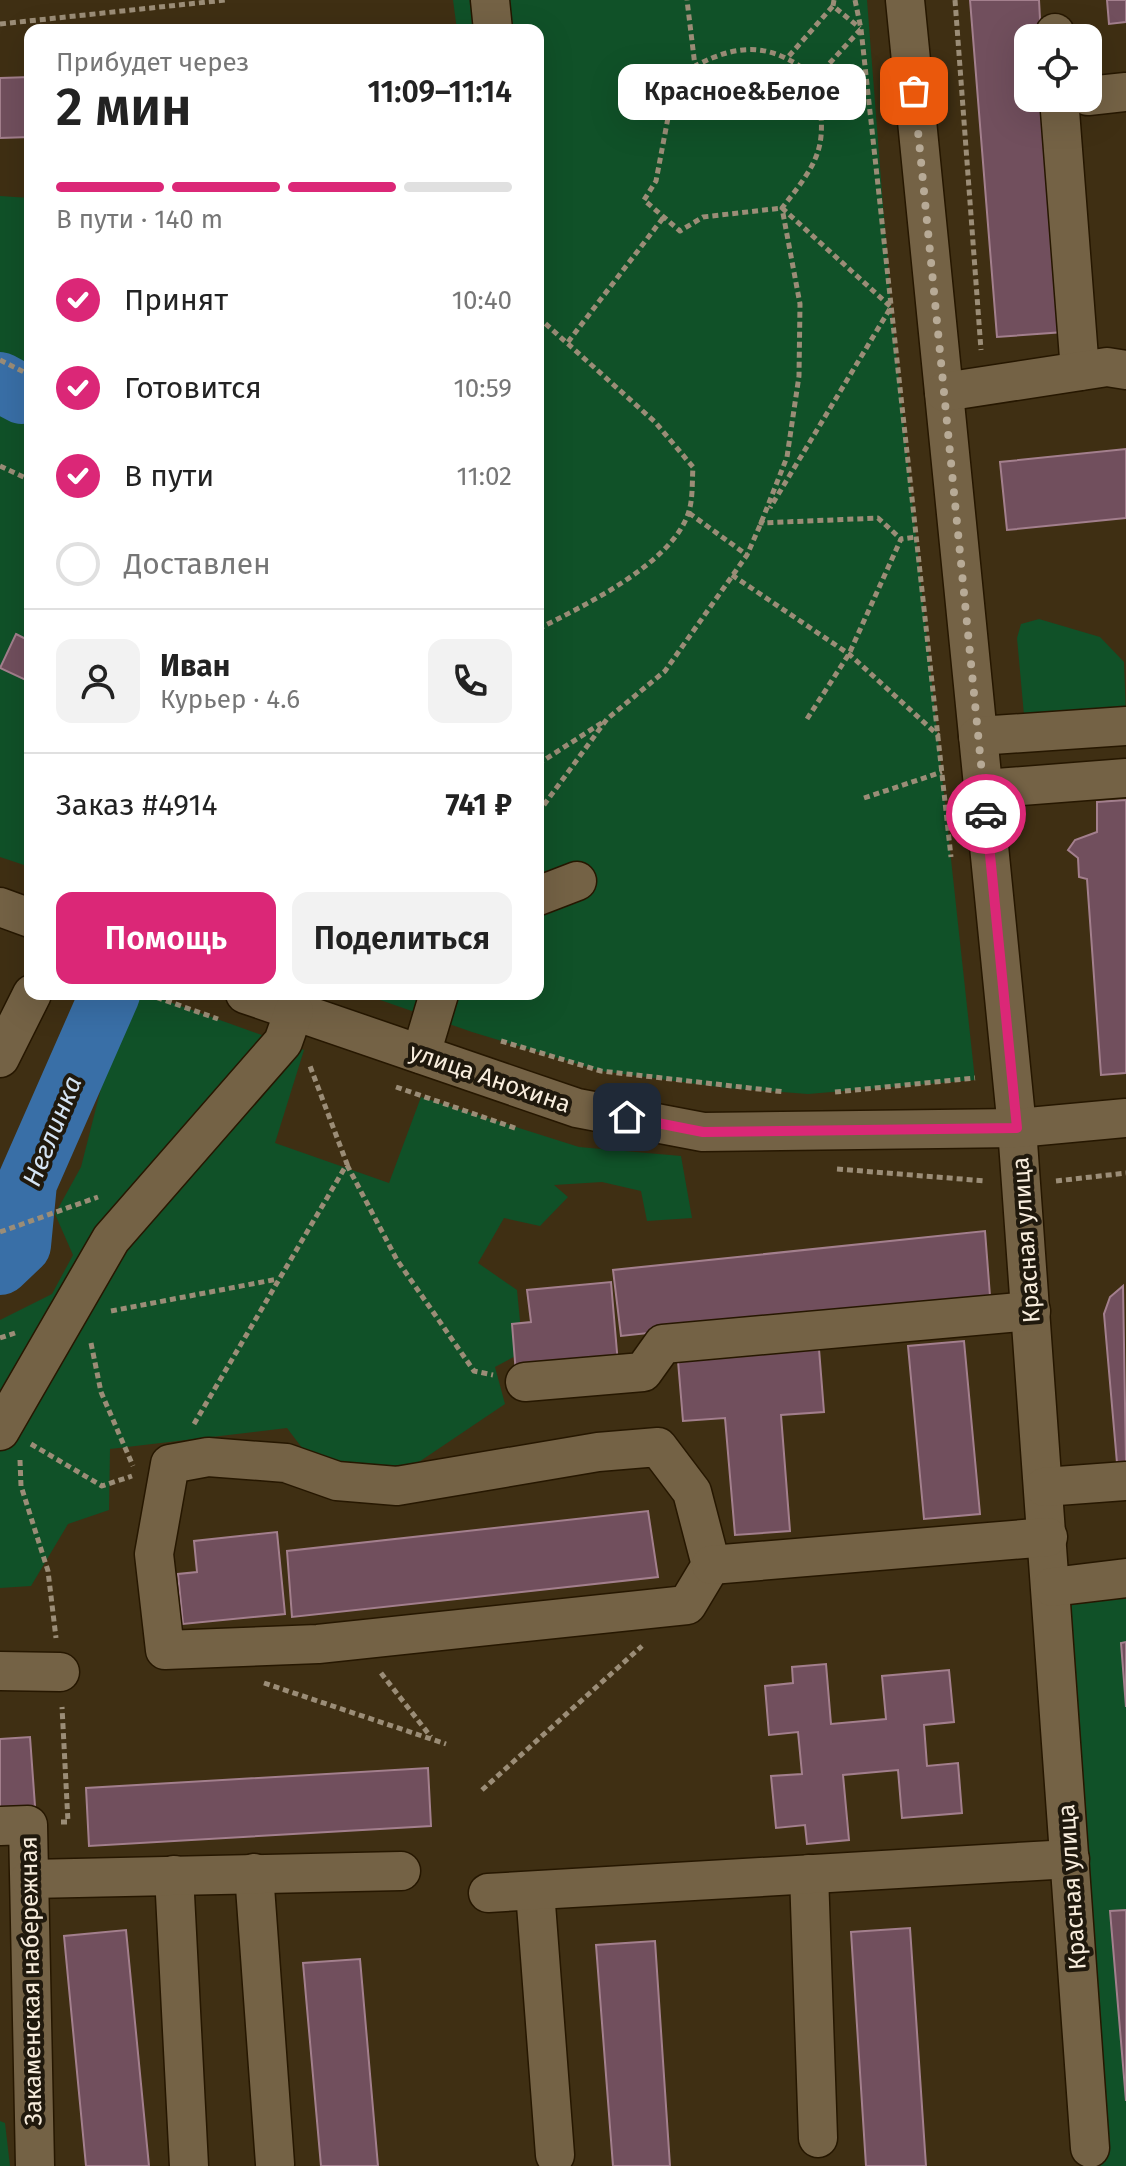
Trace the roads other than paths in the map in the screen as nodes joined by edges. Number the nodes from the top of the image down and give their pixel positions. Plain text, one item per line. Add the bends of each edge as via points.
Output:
1 (490, 0) edge
2 (905, 0) edge
3 (492, 24) edge
4 (1126, 92) edge
5 (1102, 95) edge
6 (1062, 112) edge
7 (1126, 370) edge
8 (1080, 371) junction
9 (944, 392) junction
10 (1126, 726) edge
11 (978, 736) junction
12 (1126, 778) edge
13 (984, 789) junction
14 (577, 881) dead end
15 (544, 894) edge
16 (0, 907) edge
17 (24, 916) edge
18 (29, 1000) edge
19 (262, 1000) edge
20 (437, 1000) edge
21 (294, 1011) junction
22 (421, 1054) junction
23 (0, 1058) edge
24 (1126, 1118) edge
25 (1017, 1128) junction
26 (1031, 1311) junction
27 (525, 1382) road end
28 (8, 1430) edge
29 (1126, 1481) edge
30 (1044, 1487) junction
31 (1048, 1537) junction
32 (711, 1565) junction
33 (1126, 1578) edge
34 (1052, 1587) junction
35 (0, 1671) edge
36 (60, 1672) road end
37 (14, 1825) edge
38 (1070, 1859) junction
39 (401, 1871) dead end
40 (254, 1873) junction
41 (809, 1874) junction
42 (174, 1875) junction
43 (30, 1879) junction
44 (535, 1891) junction
45 (488, 1893) dead end
46 (818, 2138) dead end
47 (1090, 2148) dead end
48 (555, 2155) dead end
49 (275, 2164) edge
50 (35, 2166) edge
51 (189, 2166) edge

1 - 3 street
2 - 9 street, Красная улица
4 - 5 street
6 - 8 street
7 - 8 street
8 - 9 street
9 - 11 street, Красная улица
10 - 11 street
11 - 13 street, Красная улица
12 - 13 street
13 - 25 street, Красная улица
14 - 15 street
16 - 17 street
18 - 23 street
19 - 21 street, улица Анохина
20 - 22 street
21 - 22 street, улица Анохина
21 - 28 street via 283,1042 111,1239 73,1318
22 - 25 street, улица Анохина via 577,1108 703,1132
24 - 25 street, улица Анохина
25 - 26 street, Красная улица
26 - 27 street via 663,1344 643,1372
26 - 30 street, Красная улица
29 - 30 street
30 - 31 street, Красная улица
31 - 32 street
31 - 34 street, Красная улица
32 - 32 street via 687,1605 355,1640 165,1650 154,1554 170,1464 208,1457 286,1463 337,1481 397,1486 658,1447 692,1492
33 - 34 street
34 - 38 street, Красная улица
35 - 36 street
37 - 43 street, Закаменская набережная
38 - 41 street
38 - 47 street, Красная улица
39 - 40 street
40 - 42 street
40 - 49 street
41 - 44 street
41 - 46 street
42 - 43 street
42 - 51 street
43 - 50 street, Закаменская набережная
44 - 45 street
44 - 48 street

